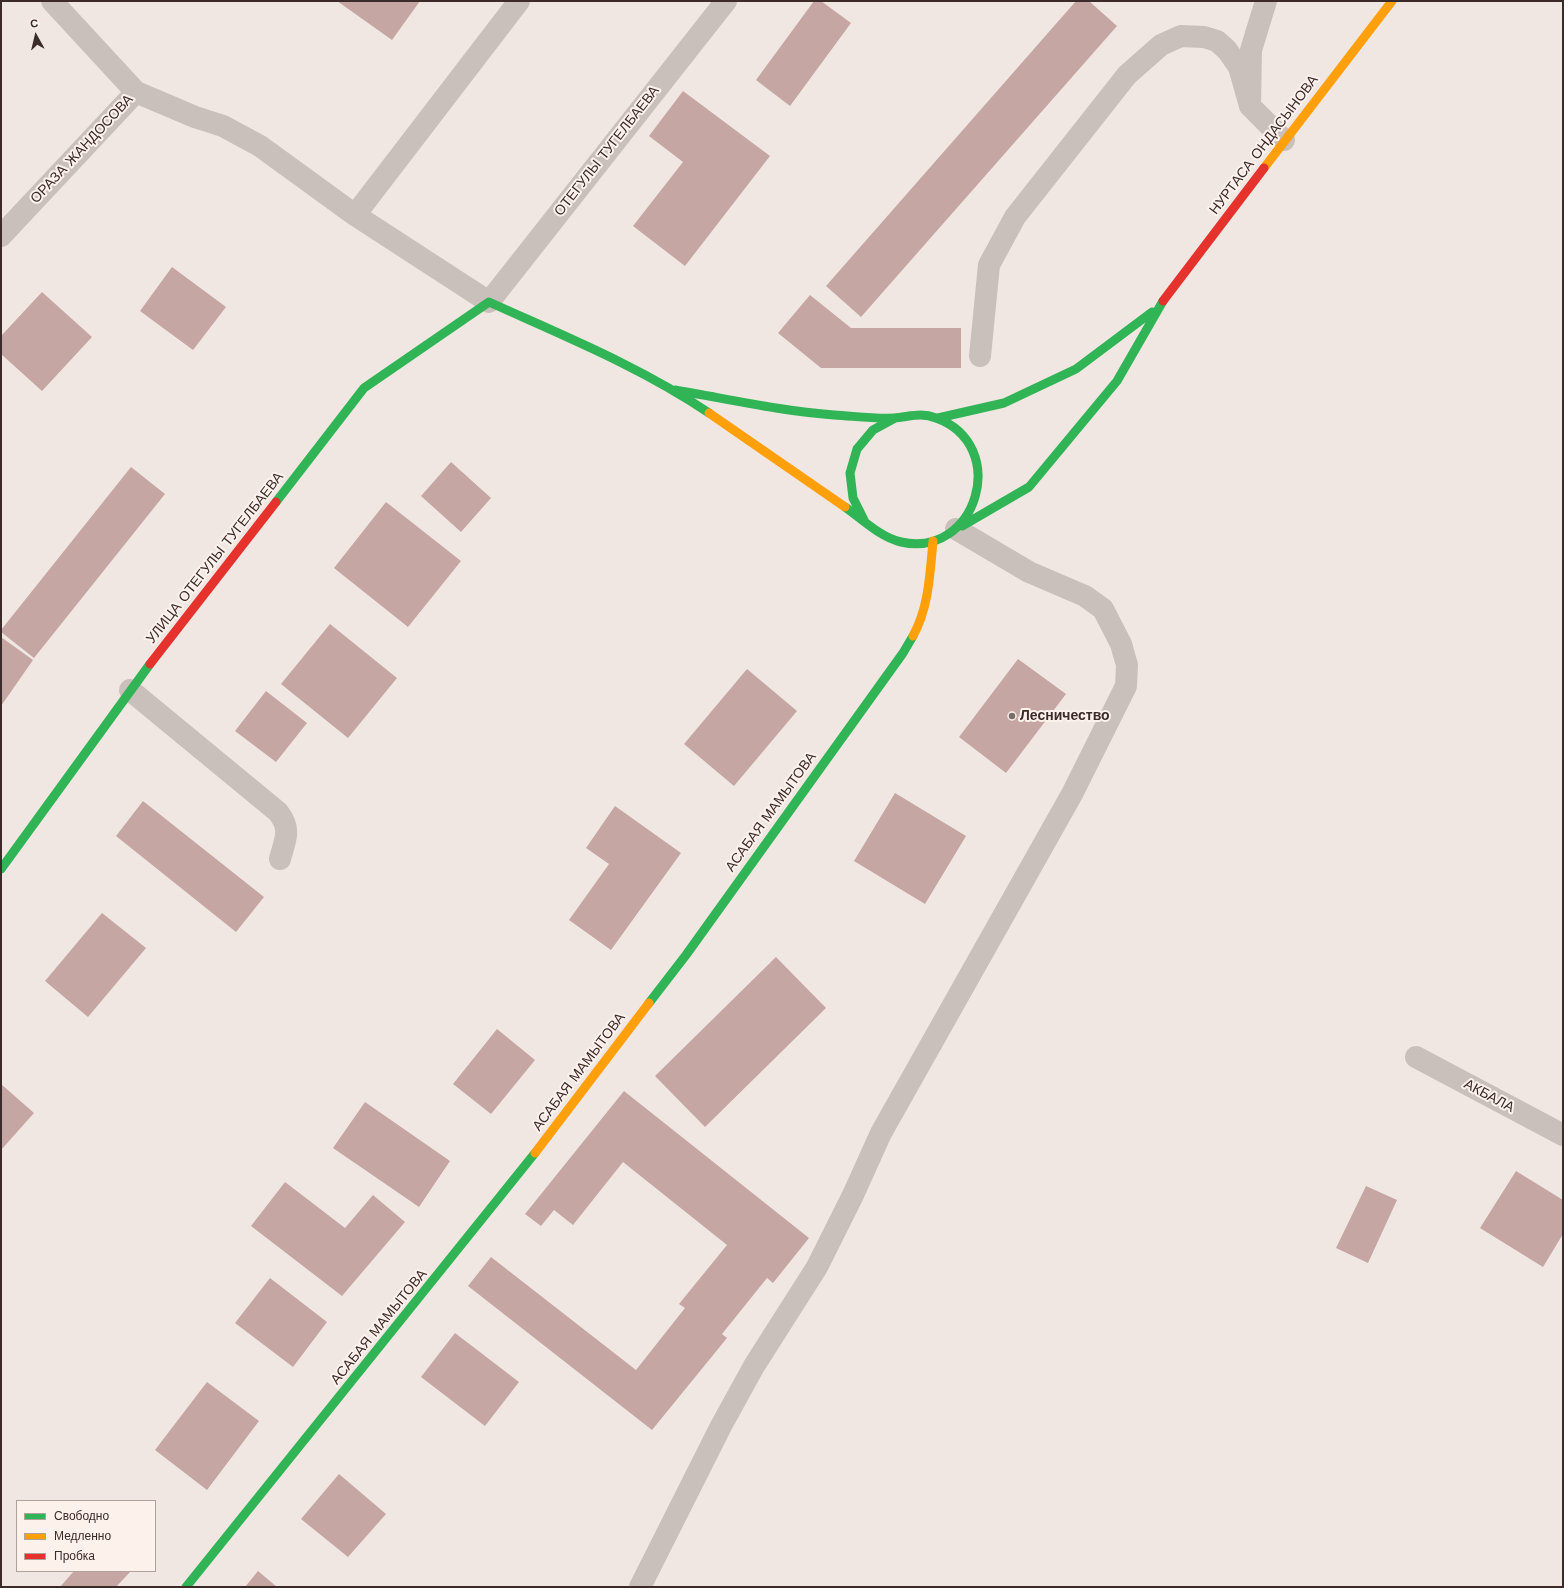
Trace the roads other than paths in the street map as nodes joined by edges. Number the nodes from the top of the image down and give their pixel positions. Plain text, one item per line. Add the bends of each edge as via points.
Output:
1 (52, 1) edge
2 (519, 1) edge
3 (726, 1) edge
4 (1266, 1) edge
5 (1392, 1) edge
6 (136, 92) junction
7 (1250, 106) junction
8 (1284, 140) junction
9 (355, 215) junction
10 (1, 236) edge
11 (489, 302) junction
12 (1159, 306) junction
13 (980, 356) dead end
14 (675, 390) junction
15 (895, 418) junction
16 (938, 418) junction
17 (864, 520) junction
18 (956, 529) junction
19 (933, 541) junction
20 (130, 690) junction
21 (280, 859) dead end
22 (1, 869) edge
23 (1416, 1057) dead end
24 (1563, 1135) edge
25 (186, 1587) edge
26 (640, 1587) edge

1 - 6 street
2 - 9 street
3 - 11 street, ОТЕГУЛЫ ТУГЕЛБАЕВА
4 - 7 street via 1251,50
5 - 8 main road, НУРТАСА ОНДАСЫНОВА
6 - 9 street, ОРАЗА ЖАНДОСОВА via 223,126 260,146
6 - 10 street, ОРАЗА ЖАНДОСОВА
7 - 8 street
7 - 13 street via 1239,67 1217,41 1204,37 1180,36 1161,45 1127,75 1014,217 989,266
8 - 12 main road, НУРТАСА ОНДАСЫНОВА
9 - 11 street, ОРАЗА ЖАНДОСОВА
11 - 14 main road
11 - 20 main road, УЛИЦА ОТЕГУЛЫ ТУГЕЛБАЕВА via 364,388
12 - 16 main road, НУРТАСА ОНДАСЫНОВА via 1076,369 1004,403
12 - 18 main road, НУРТАСА ОНДАСЫНОВА via 1117,380 1029,487
14 - 15 main road via 776,408 833,415
14 - 17 main road
15 - 16 main road via 924,415
15 - 17 main road via 873,430 857,449 850,472 852,498
16 - 18 main road via 954,428 968,442 977,459 980,478 977,497 969,515
17 - 19 main road via 883,536 902,542
18 - 19 main road
18 - 26 street via 1029,572 1085,596 1103,608 1121,644 1127,665 1126,686 1072,794 881,1133 817,1267 758,1360 721,1426
19 - 25 main road, АСАБАЯ МАМЫТОВА via 928,598 918,627 903,653 686,955 518,1175
20 - 21 street via 278,812 285,822 287,834
20 - 22 main road, УЛИЦА ОТЕГУЛЫ ТУГЕЛБАЕВА
23 - 24 street, АКБАЛА

